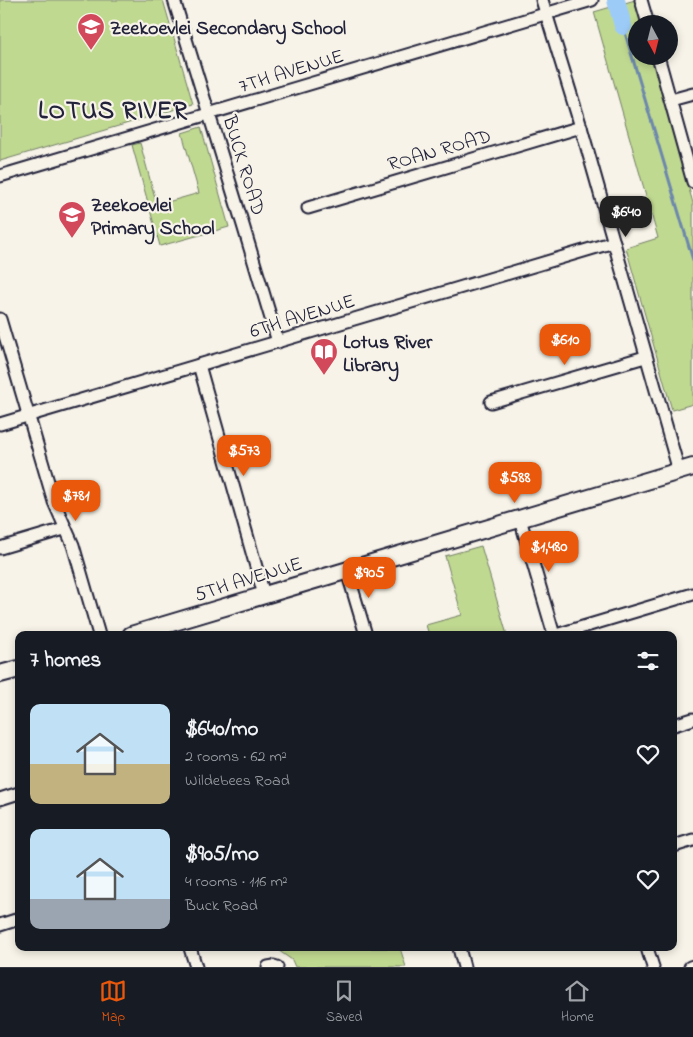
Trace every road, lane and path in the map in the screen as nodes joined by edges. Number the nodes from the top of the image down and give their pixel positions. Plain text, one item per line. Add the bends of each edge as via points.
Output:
1 (174, 0) edge
2 (542, 0) edge
3 (592, 0) edge
4 (641, 0) edge
5 (546, 13) junction
6 (645, 15) edge
7 (661, 65) edge
8 (693, 94) edge
9 (671, 100) junction
10 (210, 114) junction
11 (580, 127) junction
12 (0, 176) edge
13 (693, 182) edge
14 (308, 208) dead end
15 (614, 242) junction
16 (0, 319) edge
17 (278, 342) junction
18 (646, 356) junction
19 (199, 366) junction
20 (491, 402) dead end
21 (28, 416) junction
22 (0, 424) edge
23 (686, 469) edge
24 (520, 518) junction
25 (64, 529) junction
26 (0, 548) edge
27 (347, 571) junction
28 (693, 594) edge
29 (264, 595) junction
30 (173, 629) edge
31 (98, 631) edge
32 (159, 631) edge
33 (365, 631) edge
34 (554, 631) edge
35 (568, 631) edge
36 (15, 670) edge
37 (0, 674) edge
38 (693, 719) edge
39 (677, 724) edge
40 (15, 794) edge
41 (0, 799) edge
42 (693, 840) edge
43 (677, 845) edge
44 (15, 920) edge
45 (0, 925) edge
46 (191, 951) edge
47 (460, 951) edge
48 (648, 951) edge
49 (196, 967) edge
50 (268, 967) edge
51 (277, 967) edge
52 (464, 967) edge
53 (653, 967) edge

1 - 10 street, BUCK ROAD
2 - 5 street
3 - 5 street, 7TH AVENUE
4 - 6 street
5 - 10 street, 7TH AVENUE
5 - 11 street
7 - 9 street
8 - 9 street
9 - 13 street
10 - 12 street, 7TH AVENUE
10 - 17 street, BUCK ROAD
11 - 14 street, ROAN ROAD
11 - 15 street
15 - 17 street, 6TH AVENUE
15 - 18 street
16 - 21 street
17 - 19 street, 6TH AVENUE
18 - 20 street
18 - 23 street
19 - 21 street, 6TH AVENUE
19 - 29 street
21 - 22 street, 6TH AVENUE
21 - 25 street
23 - 24 main road, 5TH AVENUE
24 - 27 main road, 5TH AVENUE
24 - 34 street
25 - 26 street
25 - 31 street via 72,545
27 - 29 main road, 5TH AVENUE
27 - 33 street
28 - 35 street
29 - 30 main road, 5TH AVENUE
30 - 32 main road, 5TH AVENUE
36 - 37 main road
38 - 39 street
40 - 41 street
42 - 43 street
44 - 45 street
46 - 49 street
47 - 52 street
48 - 53 street
50 - 51 street

